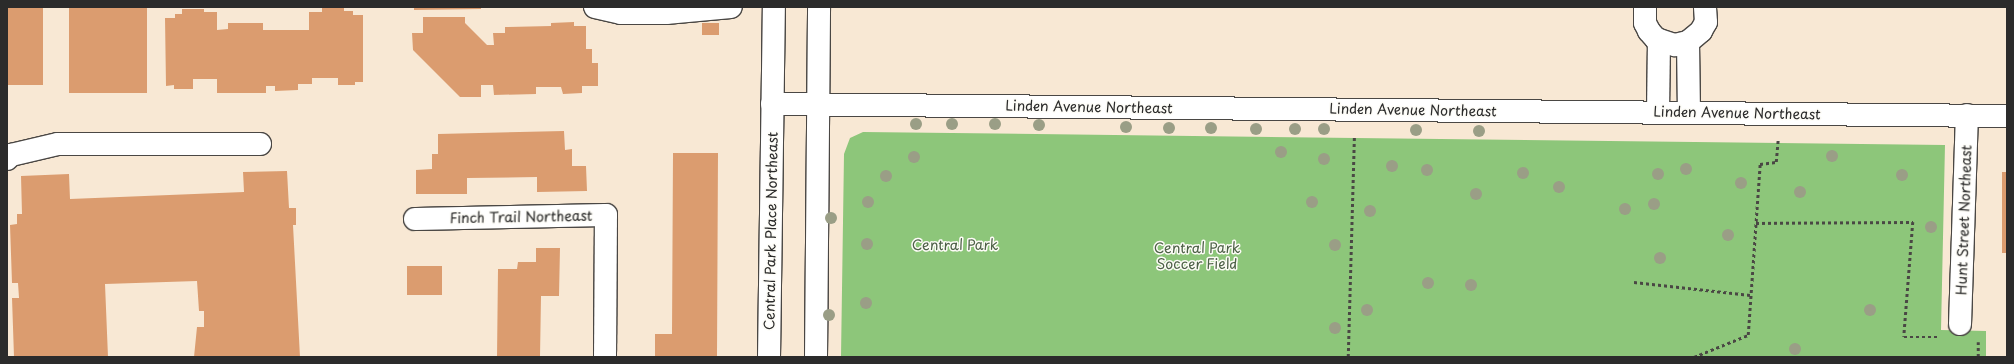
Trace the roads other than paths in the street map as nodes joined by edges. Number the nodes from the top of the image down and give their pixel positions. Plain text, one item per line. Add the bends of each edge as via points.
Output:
1 (595, 7) edge
2 (731, 7) edge
3 (774, 7) edge
4 (819, 7) edge
5 (1645, 7) edge
6 (1705, 7) edge
7 (1659, 40) junction
8 (1688, 42) junction
9 (772, 104) junction
10 (819, 105) junction
11 (1658, 112) junction
12 (1688, 112) junction
13 (1968, 115) junction
14 (2007, 116) edge
15 (260, 144) dead end
16 (7, 159) edge
17 (415, 219) dead end
18 (1960, 324) dead end
19 (605, 357) edge
20 (769, 357) edge
21 (816, 357) edge

1 - 2 street via 621,13 666,13
3 - 9 street, Central Park Place Northeast
4 - 10 street
5 - 7 street via 1645,23
6 - 8 street via 1706,22 1701,31
7 - 8 street via 1675,45
7 - 11 street
8 - 12 street
9 - 10 street
9 - 20 street, Central Park Place Northeast
10 - 11 street, Linden Avenue Northeast
10 - 21 street
11 - 12 street, Linden Avenue Northeast
12 - 13 street, Linden Avenue Northeast
13 - 14 street, Linden Avenue Northeast
13 - 18 street, Hunt Street Northeast
15 - 16 street via 58,144 11,155
17 - 19 street, Finch Trail Northeast via 606,215

